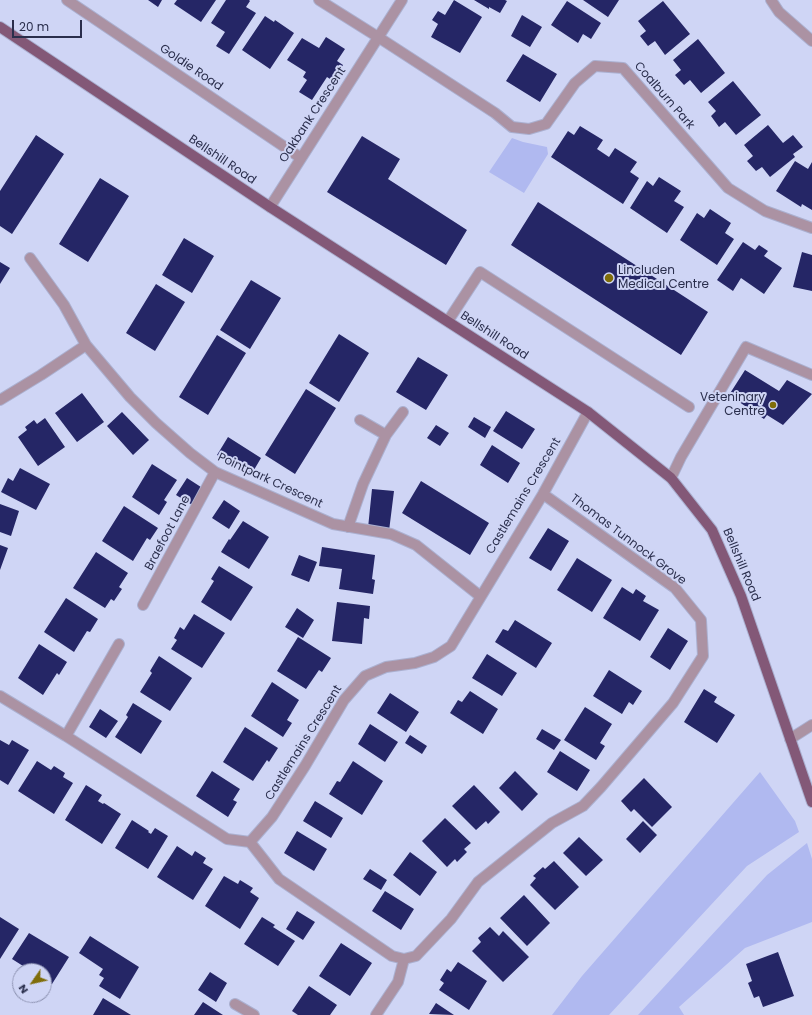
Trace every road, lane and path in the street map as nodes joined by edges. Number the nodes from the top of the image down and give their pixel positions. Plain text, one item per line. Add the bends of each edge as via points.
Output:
1 (67, 0) edge
2 (319, 0) edge
3 (402, 0) edge
4 (771, 0) edge
5 (0, 27) edge
6 (378, 37) junction
7 (812, 41) edge
8 (301, 158) junction
9 (270, 207) junction
10 (812, 228) edge
11 (30, 258) dead end
12 (448, 321) junction
13 (86, 345) junction
14 (812, 375) edge
15 (0, 399) edge
16 (689, 407) dead end
17 (402, 412) dead end
18 (588, 412) junction
19 (360, 420) dead end
20 (386, 436) junction
21 (215, 472) junction
22 (671, 478) junction
23 (543, 494) junction
24 (348, 527) junction
25 (480, 596) junction
26 (143, 605) dead end
27 (119, 644) dead end
28 (0, 696) edge
29 (812, 725) edge
30 (66, 736) junction
31 (790, 739) junction
32 (812, 802) edge
33 (250, 842) junction
34 (404, 959) junction
35 (235, 1004) dead end
36 (254, 1015) edge
37 (376, 1015) edge

1 - 8 street, Goldie Road
2 - 6 street
3 - 6 street, Oakbank Crescent
4 - 7 street via 779,12
5 - 9 main road, Bellshill Road
6 - 8 street, Oakbank Crescent
6 - 10 street, Coalburn Park via 495,113 512,127 529,130 546,124 575,83 596,66 623,68 728,188 765,211
8 - 9 street, Oakbank Crescent
9 - 12 main road, Bellshill Road
11 - 13 street, Pointpark Crescent via 64,305
12 - 16 street via 480,272
12 - 18 main road, Bellshill Road
13 - 15 street
13 - 21 street, Pointpark Crescent via 156,423
14 - 22 street via 746,347
17 - 20 street
18 - 22 main road, Bellshill Road
18 - 23 street, Castlemains Crescent
19 - 20 street
20 - 24 street via 363,484
21 - 24 street, Pointpark Crescent via 333,524
21 - 26 street, Braefoot Lane
22 - 31 main road, Bellshill Road via 712,530 742,596
23 - 25 street, Castlemains Crescent
23 - 34 street, Thomas Tunnock Grove via 675,588 702,620 703,656 672,703 583,806 552,823 478,882 451,919 416,956
24 - 25 street, Pointpark Crescent via 391,534 416,545
25 - 33 street, Castlemains Crescent via 451,646 434,657 386,667 365,676 344,700 272,817
27 - 30 street
28 - 30 street
29 - 31 street
30 - 33 street via 227,839
31 - 32 main road, Bellshill Road
33 - 34 street via 280,879 392,956
34 - 37 street via 398,982
35 - 36 street

